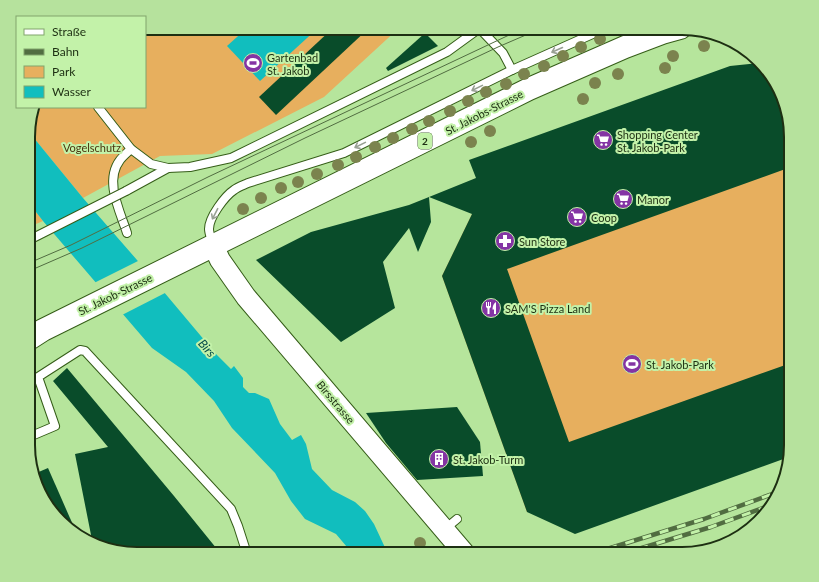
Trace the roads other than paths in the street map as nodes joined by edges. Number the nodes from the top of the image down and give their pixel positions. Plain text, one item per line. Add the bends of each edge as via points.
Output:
1 (470, 35) edge
2 (486, 35) edge
3 (590, 35) edge
4 (657, 35) edge
5 (512, 70) junction
6 (99, 108) edge
7 (131, 149) junction
8 (168, 168) junction
9 (127, 233) dead end
10 (35, 237) edge
11 (213, 245) junction
12 (186, 260) joint
13 (35, 334) edge
14 (35, 434) edge
15 (245, 547) edge
16 (462, 547) edge

1 - 8 lane via 447,52 231,158 190,167
2 - 5 lane via 503,53
3 -> 5 lane
4 - 11 main road, St. Jakobs-Strasse / 2 via 529,89
5 -> 11 lane via 344,153 236,189 225,198 210,223
6 - 7 lane
7 - 8 lane via 151,164
7 - 9 lane via 120,160 114,173 114,190
8 - 10 lane, bridge
11 - 12 main road, St. Jakobs-Strasse / 2
11 - 16 street, Birsstrasse via 220,260 246,297 451,524
12 - 13 main road, St. Jakob-Strasse / 2
14 - 15 lane via 55,426 38,377 80,350 85,351 231,509

